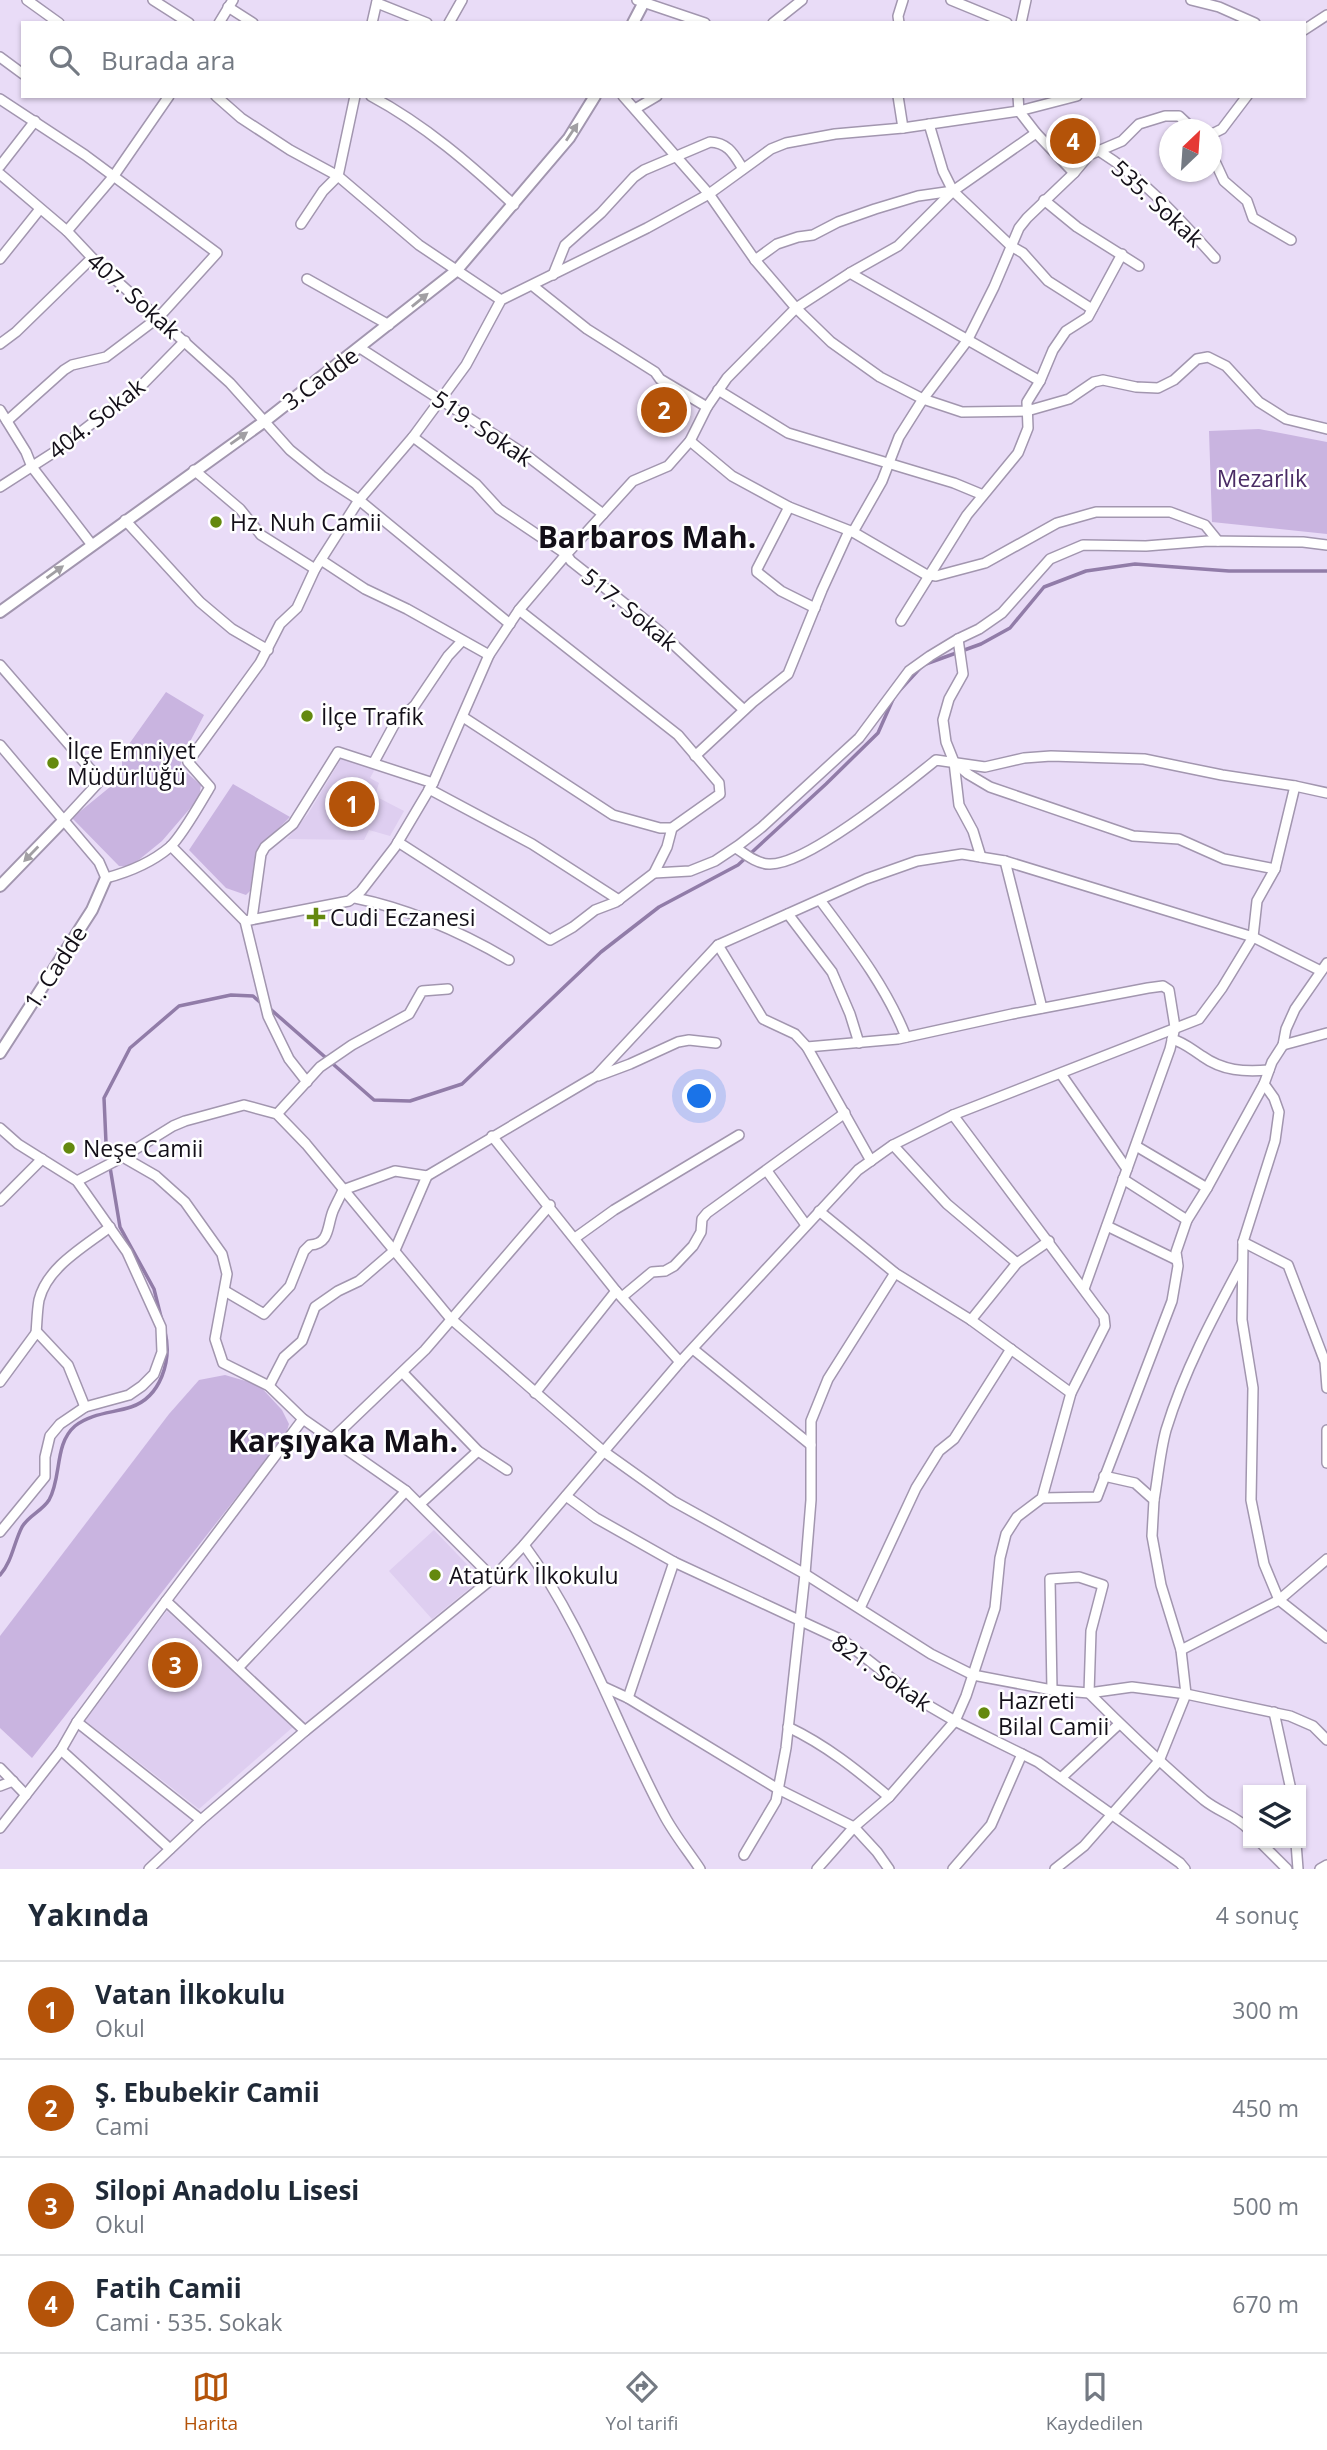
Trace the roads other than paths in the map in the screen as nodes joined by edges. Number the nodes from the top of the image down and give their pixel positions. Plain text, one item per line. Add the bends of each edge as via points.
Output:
1 (27, 0) edge
2 (153, 0) edge
3 (462, 0) edge
4 (802, 0) edge
5 (903, 0) edge
6 (951, 0) edge
7 (1026, 0) edge
8 (1191, 0) edge
9 (641, 1) edge
10 (377, 2) edge
11 (230, 4) edge
12 (1219, 4) edge
13 (1327, 15) edge
14 (56, 21) edge
15 (186, 21) edge
16 (220, 21) edge
17 (251, 21) edge
18 (372, 21) edge
19 (422, 21) edge
20 (450, 21) edge
21 (635, 21) edge
22 (699, 21) edge
23 (776, 21) edge
24 (899, 21) edge
25 (1002, 21) edge
26 (1021, 21) edge
27 (1251, 21) edge
28 (1306, 29) edge
29 (0, 57) edge
30 (21, 73) edge
31 (165, 98) edge
32 (218, 98) edge
33 (355, 98) edge
34 (375, 98) edge
35 (594, 98) edge
36 (625, 98) edge
37 (654, 98) edge
38 (898, 98) edge
39 (1018, 98) edge
40 (1069, 98) edge
41 (1245, 98) edge
42 (0, 99) edge
43 (635, 109) junction
44 (1019, 111) junction
45 (1182, 119) edge
46 (35, 121) junction
47 (929, 124) junction
48 (903, 128) junction
49 (1222, 128) edge
50 (1036, 134) junction
51 (1099, 151) junction
52 (677, 157) junction
53 (0, 166) edge
54 (743, 169) junction
55 (1074, 173) junction
56 (0, 174) edge
57 (338, 176) junction
58 (113, 177) junction
59 (1222, 177) edge
60 (953, 191) junction
61 (709, 194) junction
62 (1044, 200) junction
63 (514, 205) junction
64 (40, 209) junction
65 (301, 224) dead end
66 (67, 231) junction
67 (1291, 240) dead end
68 (1011, 246) junction
69 (1122, 254) junction
70 (92, 258) junction
71 (1215, 258) dead end
72 (0, 259) edge
73 (755, 260) junction
74 (1139, 266) dead end
75 (456, 271) junction
76 (850, 273) junction
77 (553, 275) junction
78 (307, 279) dead end
79 (533, 286) junction
80 (501, 300) junction
81 (796, 308) junction
82 (1092, 309) junction
83 (159, 317) junction
84 (388, 325) junction
85 (185, 341) junction
86 (967, 341) junction
87 (0, 344) edge
88 (360, 348) junction
89 (1040, 381) junction
90 (718, 390) junction
91 (441, 399) junction
92 (923, 399) junction
93 (707, 407) junction
94 (0, 410) edge
95 (1027, 411) junction
96 (7, 421) junction
97 (265, 421) junction
98 (1327, 429) edge
99 (413, 437) junction
100 (690, 441) junction
101 (889, 464) junction
102 (32, 467) junction
103 (194, 470) junction
104 (0, 487) edge
105 (983, 495) junction
106 (359, 500) junction
107 (789, 507) junction
108 (603, 514) junction
109 (125, 520) junction
110 (851, 531) junction
111 (1218, 541) junction
112 (92, 545) junction
113 (1327, 545) edge
114 (566, 554) junction
115 (321, 560) junction
116 (316, 569) junction
117 (931, 575) junction
118 (815, 608) junction
119 (519, 610) junction
120 (0, 612) edge
121 (901, 621) dead end
122 (510, 624) junction
123 (462, 641) junction
124 (958, 642) junction
125 (268, 650) junction
126 (489, 655) junction
127 (0, 665) edge
128 (744, 710) junction
129 (463, 717) junction
130 (1, 750) edge
131 (695, 756) junction
132 (374, 762) junction
133 (954, 762) junction
134 (431, 786) junction
135 (1295, 786) junction
136 (1327, 793) edge
137 (63, 820) junction
138 (672, 828) junction
139 (398, 842) junction
140 (171, 846) junction
141 (736, 848) junction
142 (981, 857) junction
143 (1005, 861) junction
144 (1275, 869) junction
145 (654, 873) junction
146 (106, 878) junction
147 (0, 886) edge
148 (355, 898) junction
149 (619, 900) junction
150 (820, 900) junction
151 (788, 914) junction
152 (248, 920) junction
153 (1253, 937) junction
154 (718, 945) junction
155 (509, 960) dead end
156 (1327, 963) edge
157 (1321, 971) junction
158 (448, 989) dead end
159 (1042, 1008) junction
160 (1175, 1027) junction
161 (1327, 1033) edge
162 (906, 1037) junction
163 (1172, 1039) junction
164 (859, 1042) junction
165 (716, 1043) dead end
166 (1283, 1045) junction
167 (807, 1048) junction
168 (0, 1052) edge
169 (1269, 1070) junction
170 (1061, 1074) junction
171 (596, 1076) junction
172 (307, 1082) junction
173 (1264, 1084) junction
174 (845, 1113) junction
175 (277, 1114) junction
176 (953, 1115) junction
177 (0, 1128) edge
178 (739, 1135) dead end
179 (492, 1136) junction
180 (893, 1145) junction
181 (1136, 1146) junction
182 (123, 1157) junction
183 (42, 1159) junction
184 (871, 1161) junction
185 (1127, 1169) junction
186 (767, 1171) junction
187 (426, 1177) junction
188 (1124, 1180) junction
189 (76, 1181) junction
190 (1207, 1188) junction
191 (343, 1190) junction
192 (0, 1201) edge
193 (550, 1205) junction
194 (819, 1211) junction
195 (1187, 1220) junction
196 (806, 1225) junction
197 (1107, 1226) junction
198 (110, 1227) junction
199 (575, 1238) junction
200 (1049, 1241) junction
201 (1243, 1242) junction
202 (394, 1250) junction
203 (1177, 1260) junction
204 (1243, 1261) junction
205 (1017, 1263) junction
206 (895, 1273) junction
207 (1084, 1289) junction
208 (225, 1291) junction
209 (619, 1294) junction
210 (450, 1318) junction
211 (971, 1320) junction
212 (36, 1333) junction
213 (693, 1349) junction
214 (1011, 1349) junction
215 (680, 1362) junction
216 (403, 1373) junction
217 (0, 1382) edge
218 (270, 1386) junction
219 (1327, 1388) edge
220 (535, 1393) junction
221 (1071, 1393) junction
222 (85, 1408) junction
223 (303, 1419) junction
224 (1327, 1430) edge
225 (332, 1439) junction
226 (811, 1445) junction
227 (478, 1451) junction
228 (603, 1451) junction
229 (1327, 1463) edge
230 (507, 1470) dead end
231 (1104, 1476) junction
232 (406, 1491) junction
233 (566, 1496) junction
234 (1042, 1498) junction
235 (1154, 1500) junction
236 (419, 1504) junction
237 (0, 1532) edge
238 (524, 1545) junction
239 (1327, 1559) edge
240 (674, 1562) junction
241 (806, 1574) junction
242 (493, 1578) junction
243 (1279, 1600) junction
244 (166, 1601) junction
245 (860, 1608) junction
246 (799, 1622) junction
247 (1327, 1638) edge
248 (1181, 1650) junction
249 (237, 1668) junction
250 (973, 1675) junction
251 (604, 1687) junction
252 (1052, 1690) junction
253 (1089, 1693) junction
254 (1185, 1694) junction
255 (628, 1698) junction
256 (1274, 1712) junction
257 (955, 1721) junction
258 (76, 1722) junction
259 (1119, 1724) junction
260 (788, 1727) junction
261 (304, 1731) junction
262 (1327, 1740) edge
263 (61, 1750) junction
264 (1022, 1754) junction
265 (1158, 1761) junction
266 (0, 1768) edge
267 (1060, 1778) junction
268 (13, 1781) junction
269 (1290, 1785) edge
270 (0, 1786) edge
271 (778, 1789) junction
272 (26, 1795) junction
273 (889, 1797) junction
274 (1114, 1815) junction
275 (201, 1820) junction
276 (1243, 1823) edge
277 (853, 1827) junction
278 (0, 1828) edge
279 (1266, 1848) edge
280 (1296, 1848) edge
281 (170, 1849) junction
282 (744, 1855) dead end
283 (1327, 1865) edge
284 (149, 1869) edge
285 (699, 1869) edge
286 (817, 1869) edge
287 (889, 1869) edge
288 (953, 1869) edge
289 (1055, 1869) edge
290 (1185, 1869) edge
291 (1287, 1869) edge
292 (1298, 1869) edge
293 (1320, 1869) edge

1 - 14 street
2 - 15 street
3 - 20 street
4 - 23 street
5 - 24 street
6 - 25 street
7 - 26 street
8 - 12 street
9 - 21 street
9 - 22 street
10 - 18 street
10 - 19 street
11 - 16 street
11 - 17 street
12 - 27 street
13 - 28 street
29 - 30 street
31 - 58 street
32 - 57 street via 290,150
33 - 57 street
34 - 63 street via 401,111
63 -> 35 street, 3.Cadde via 569,138
36 - 43 street
37 - 43 street
38 - 48 street
39 - 44 street
40 - 44 street
41 - 49 street
42 - 46 street
43 - 52 street
44 - 47 street
44 - 50 street
45 - 51 street via 1165,116 1139,124 1122,141
46 - 53 street
46 - 58 street
47 - 48 street
47 - 60 street
48 - 54 street via 786,143
50 - 55 street
50 - 60 street
51 - 55 street via 1089,155
51 - 71 street, 535. Sokak via 1129,170
52 - 54 street via 718,142 729,147
52 - 61 street
52 - 77 street via 634,177 565,245
54 - 61 street
55 - 62 street
56 - 64 street, 407. Sokak
57 - 65 street
57 - 75 street
58 - 66 street
58 - 83 street via 216,253
59 - 67 street via 1247,201 1253,218
60 - 68 street
60 - 73 street via 863,213 813,235 777,244
60 - 76 street via 898,246
61 - 73 street
61 - 77 street
62 - 68 street via 1018,228
62 - 69 street
63 - 75 street, 3.Cadde
64 - 66 street, 407. Sokak
64 - 72 street
66 - 70 street, 407. Sokak
68 - 82 street via 1048,281
68 - 86 street
69 - 74 street
69 - 82 street
70 - 83 street, 407. Sokak
70 - 87 street
73 - 81 street
75 - 80 street
84 -> 75 street, 3.Cadde
76 - 81 street
76 - 86 street
77 - 79 street
78 - 84 street
79 - 80 street
79 - 93 street via 587,330
80 - 91 street via 466,365
81 - 90 street
81 - 92 street via 831,342 870,370
82 - 89 street via 1066,331
83 - 85 street, 407. Sokak
83 - 96 street via 106,357 64,370
84 - 88 street, 3.Cadde
85 - 97 street, 407. Sokak
85 - 102 street, 404. Sokak via 142,384
86 - 89 street
86 - 92 street
88 - 91 street, 519. Sokak
88 - 97 street, 3.Cadde
89 - 95 street via 1027,402
90 - 93 street
90 - 101 street via 788,433
91 - 99 street
91 - 108 street, 519. Sokak via 526,455
92 - 95 street via 962,412
92 - 101 street via 899,437
93 - 100 street
94 - 96 street
95 - 98 street via 1069,399 1103,380 1158,387 1174,380 1197,359 1208,357 1226,366 1259,402 1286,419
95 - 105 street via 1025,439 1018,453
96 - 102 street
103 -> 97 street, 3.Cadde
97 - 106 street, 407. Sokak via 290,450
99 - 106 street
99 - 114 street, 517. Sokak via 476,485 499,509
100 - 107 street via 732,476
100 - 108 street via 668,466 633,481
101 - 105 street
101 - 110 street
102 - 104 street, 404. Sokak
102 - 112 street
103 - 109 street, 3.Cadde
103 - 116 street via 240,509 261,536
105 - 117 street
106 - 115 street
106 - 122 street, 407. Sokak
107 - 110 street
107 - 118 street via 757,572
108 - 114 street
109 - 112 street, 3.Cadde
109 - 125 street via 200,602 232,629
110 - 117 street
110 - 118 street
111 - 113 street
111 - 117 street via 1205,525 1170,512 1096,512 1057,523 985,563
111 - 124 street via 1083,545 1050,559 1002,613
120 -> 112 street, 3.Cadde
114 - 119 street
114 - 128 street, 517. Sokak
115 - 116 street
115 - 123 street
116 - 125 street via 297,608 281,624
117 - 121 street
118 - 128 street via 789,674
119 - 122 street
119 - 131 street via 678,735
122 - 126 street
123 - 126 street
123 - 132 street via 415,705 394,725
124 - 133 street via 963,674 948,699 943,720
124 - 141 street via 909,671 859,738
125 - 140 street via 188,762 209,787
126 - 129 street
127 - 137 street via 98,778
128 - 131 street
129 - 134 street
129 - 138 street via 612,815
130 - 137 street
131 - 138 street via 719,783 720,794
132 - 134 street
132 - 152 street via 338,752 309,803 261,854
133 - 135 street via 985,767 1051,756 1144,759
133 - 141 street via 936,760 821,845 788,860 769,864
133 - 142 street via 959,805
133 - 144 street via 990,787 1072,816 1133,836 1179,839 1224,859
134 - 139 street
134 - 149 street
135 - 136 street
135 - 144 street
137 - 146 street via 99,862
137 -> 147 street
138 - 145 street
139 - 148 street
139 - 149 street via 550,940
140 - 146 street via 131,872
140 - 152 street
141 - 145 street via 690,872
142 - 143 street
142 - 150 street via 962,853 917,861
143 - 153 street
143 - 159 street
144 - 153 street via 1257,901
145 - 149 street
146 - 168 street, 1. Cadde via 92,910
148 - 152 street
148 - 155 street via 424,918
150 - 151 street
150 - 162 street via 863,958 896,1011
151 - 154 street
151 - 164 street via 832,972
152 - 172 street via 268,1016 289,1059
153 - 157 street
153 - 160 street via 1199,1019
154 - 167 street via 763,1019 795,1034
154 - 171 street
156 - 157 street
157 - 166 street via 1295,1009
158 - 172 street via 422,991 409,1014 333,1058
159 - 160 street via 1163,986 1169,990
159 - 162 street
160 - 163 street
160 - 170 street
161 - 166 street
162 - 164 street
163 - 169 street via 1233,1070
163 - 181 street
164 - 167 street
165 - 171 street via 678,1042
166 - 169 street
167 - 174 street
169 - 173 street
170 - 176 street
170 - 185 street
171 - 179 street
172 - 175 street
173 - 190 street
173 - 201 street via 1279,1112 1275,1141
174 - 184 street
174 - 186 street
175 - 182 street via 244,1105 185,1121
175 - 191 street
176 - 180 street
176 - 200 street
177 - 183 street
178 - 199 street
179 - 187 street
179 - 193 street
180 - 184 street
180 - 205 street via 947,1204
181 - 185 street
181 - 190 street
182 - 189 street
182 - 208 street via 156,1176 185,1202 222,1254
183 - 189 street
183 - 192 street
184 - 194 street
185 - 188 street
186 - 196 street
186 - 209 street via 707,1213 693,1246 674,1266 652,1272
187 - 191 street via 395,1171
187 - 202 street
188 - 195 street
188 - 197 street
189 - 198 street
190 - 195 street
191 - 202 street
191 - 208 street via 323,1241 304,1251 290,1286 264,1314
193 - 199 street
193 - 210 street
194 - 196 street
194 - 206 street
195 - 203 street via 1175,1252
196 - 213 street
197 - 203 street
197 - 207 street
198 - 212 street via 72,1255 43,1290
198 - 222 street via 127,1252 161,1327 162,1352 154,1374 142,1386
199 - 209 street
200 - 205 street
200 - 207 street
201 - 204 street
201 - 219 street via 1288,1265 1325,1362
202 - 210 street
202 - 218 street via 359,1281 315,1307 302,1341 284,1357
203 - 231 street via 1172,1301
204 - 235 street via 1184,1378 1166,1433
204 - 243 street via 1242,1320 1253,1388 1251,1500 1264,1564
205 - 211 street
206 - 211 street
206 - 226 street via 828,1379 811,1421
207 - 221 street via 1104,1317 1105,1326
208 - 218 street via 215,1339 223,1363
209 - 215 street
209 - 220 street
210 - 216 street
210 - 220 street
211 - 214 street
212 - 217 street
212 - 222 street via 68,1365
213 - 215 street
213 - 226 street
214 - 221 street
214 - 245 street via 954,1439 939,1451 916,1488
215 - 228 street
216 - 225 street
216 - 227 street
218 - 223 street
220 - 228 street
221 - 234 street
222 - 237 street via 50,1436 45,1477
223 - 225 street
223 - 244 street
224 - 229 street
225 - 232 street
226 - 241 street
227 - 230 street
227 - 236 street
228 - 233 street
228 - 241 street via 673,1501
231 - 234 street via 1097,1497
231 - 235 street via 1135,1483
232 - 236 street
232 - 249 street
233 - 238 street
233 - 240 street, 821. Sokak
234 - 250 street via 1017,1517 1006,1534 995,1608
235 - 248 street via 1152,1536
236 - 242 street
238 - 242 street
238 - 251 street via 547,1575
239 - 243 street
240 - 246 street, 821. Sokak
240 - 255 street
241 - 245 street
241 - 246 street
242 - 261 street
243 - 247 street
243 - 248 street
244 - 249 street
244 - 258 street
245 - 250 street
246 - 257 street, 821. Sokak via 844,1641 919,1700
246 - 260 street
248 - 254 street
249 - 261 street
250 - 252 street
250 - 257 street
251 - 255 street
251 - 285 street via 665,1817
252 - 253 street
252 - 253 street via 1050,1579 1079,1577 1103,1585 1091,1631
253 - 254 street via 1132,1687
253 - 259 street
254 - 256 street
254 - 265 street
255 - 271 street
256 - 262 street via 1313,1726
256 - 269 street
257 - 264 street, 821. Sokak
257 - 273 street
258 - 263 street
258 - 275 street
259 - 265 street
259 - 267 street
260 - 271 street
260 - 273 street via 851,1765
261 - 275 street
263 - 272 street
263 - 281 street
264 - 267 street, 821. Sokak
264 - 288 street via 991,1825
265 - 274 street
265 - 276 street via 1223,1815
266 - 268 street
267 - 274 street, 821. Sokak
268 - 270 street
268 - 272 street
271 - 277 street
271 - 282 street via 776,1801
272 - 278 street
273 - 277 street
274 - 289 street
274 - 290 street, 821. Sokak
275 - 281 street
277 - 286 street
277 - 287 street
279 - 291 street
280 - 292 street
281 - 284 street
283 - 293 street

